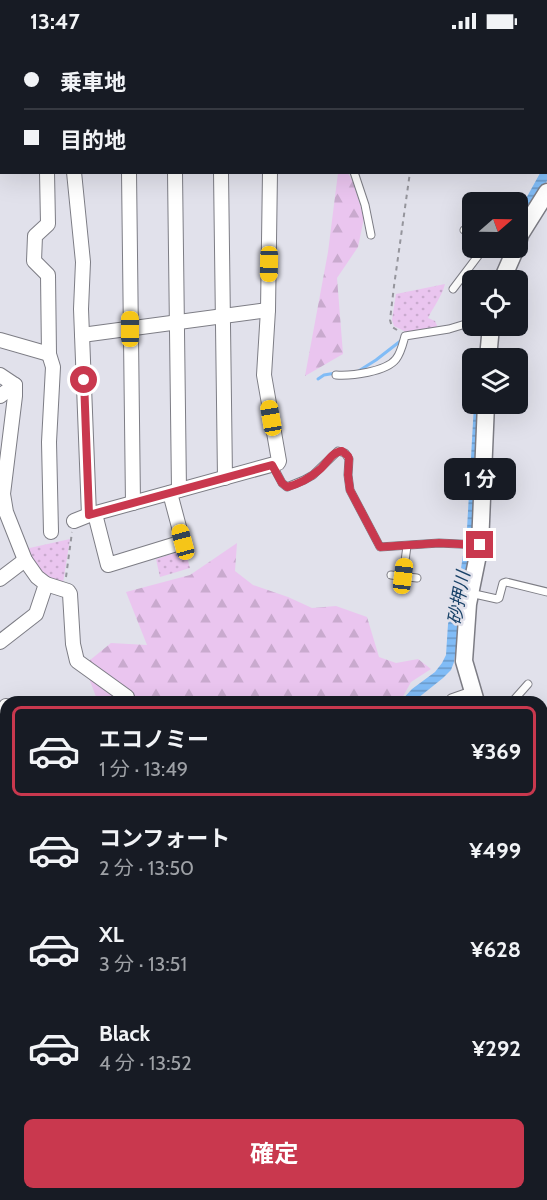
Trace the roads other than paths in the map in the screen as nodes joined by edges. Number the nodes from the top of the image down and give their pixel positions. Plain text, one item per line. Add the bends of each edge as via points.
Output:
1 (47, 174) edge
2 (65, 174) edge
3 (74, 174) edge
4 (129, 174) edge
5 (175, 174) edge
6 (221, 174) edge
7 (270, 174) edge
8 (355, 174) edge
9 (547, 192) edge
10 (528, 222) edge
11 (371, 235) dead end
12 (476, 258) edge
13 (453, 289) dead end
14 (81, 309) junction
15 (268, 310) junction
16 (223, 316) junction
17 (177, 323) junction
18 (462, 325) edge
19 (130, 329) junction
20 (82, 335) junction
21 (0, 340) edge
22 (49, 354) junction
23 (0, 375) edge
24 (336, 375) dead end
25 (15, 385) junction
26 (0, 396) edge
27 (486, 414) edge
28 (4, 453) edge
29 (272, 465) junction
30 (225, 478) junction
31 (174, 492) junction
32 (133, 503) junction
33 (3, 514) edge
34 (92, 514) junction
35 (74, 520) road end
36 (51, 532) dead end
37 (480, 545) junction
38 (407, 546) junction
39 (25, 560) junction
40 (391, 575) dead end
41 (403, 576) junction
42 (417, 578) dead end
43 (0, 579) edge
44 (46, 584) junction
45 (547, 591) edge
46 (470, 593) junction
47 (0, 642) edge
48 (528, 684) dead end
49 (126, 696) edge
50 (474, 696) edge
51 (517, 696) edge

1 - 22 street via 48,224 35,236 34,261 48,275
2 - 14 street
3 - 14 street via 83,262
4 - 19 street
5 - 17 street
6 - 16 street
7 - 15 street
8 - 11 lane
9 - 10 street
12 - 13 lane
14 - 20 street
15 - 16 street
15 - 29 street via 264,375 279,461
16 - 17 street
16 - 30 street
17 - 19 street
17 - 31 street
18 - 24 lane via 405,336 396,360 368,372
19 - 20 street
19 - 32 street
20 - 34 street
21 - 22 street
22 - 36 street via 53,367 49,442
23 - 25 street
25 - 26 street
25 - 28 street
27 - 37 street
28 - 33 street
29 - 30 street
29 - 38 lane via 287,487 314,475 338,451 345,453 349,459 350,490 380,547
30 - 31 street
31 - 32 street
31 - 34 street via 183,542 108,565
32 - 34 street
33 - 39 street
34 - 35 street
37 - 38 lane
37 - 46 street
38 - 41 lane
39 - 43 street
39 - 44 street
40 - 41 lane
41 - 42 lane
44 - 47 street via 36,614
44 - 49 street via 70,594 77,661
45 - 46 lane via 506,582 497,599
46 - 50 street via 464,661
48 - 51 lane

